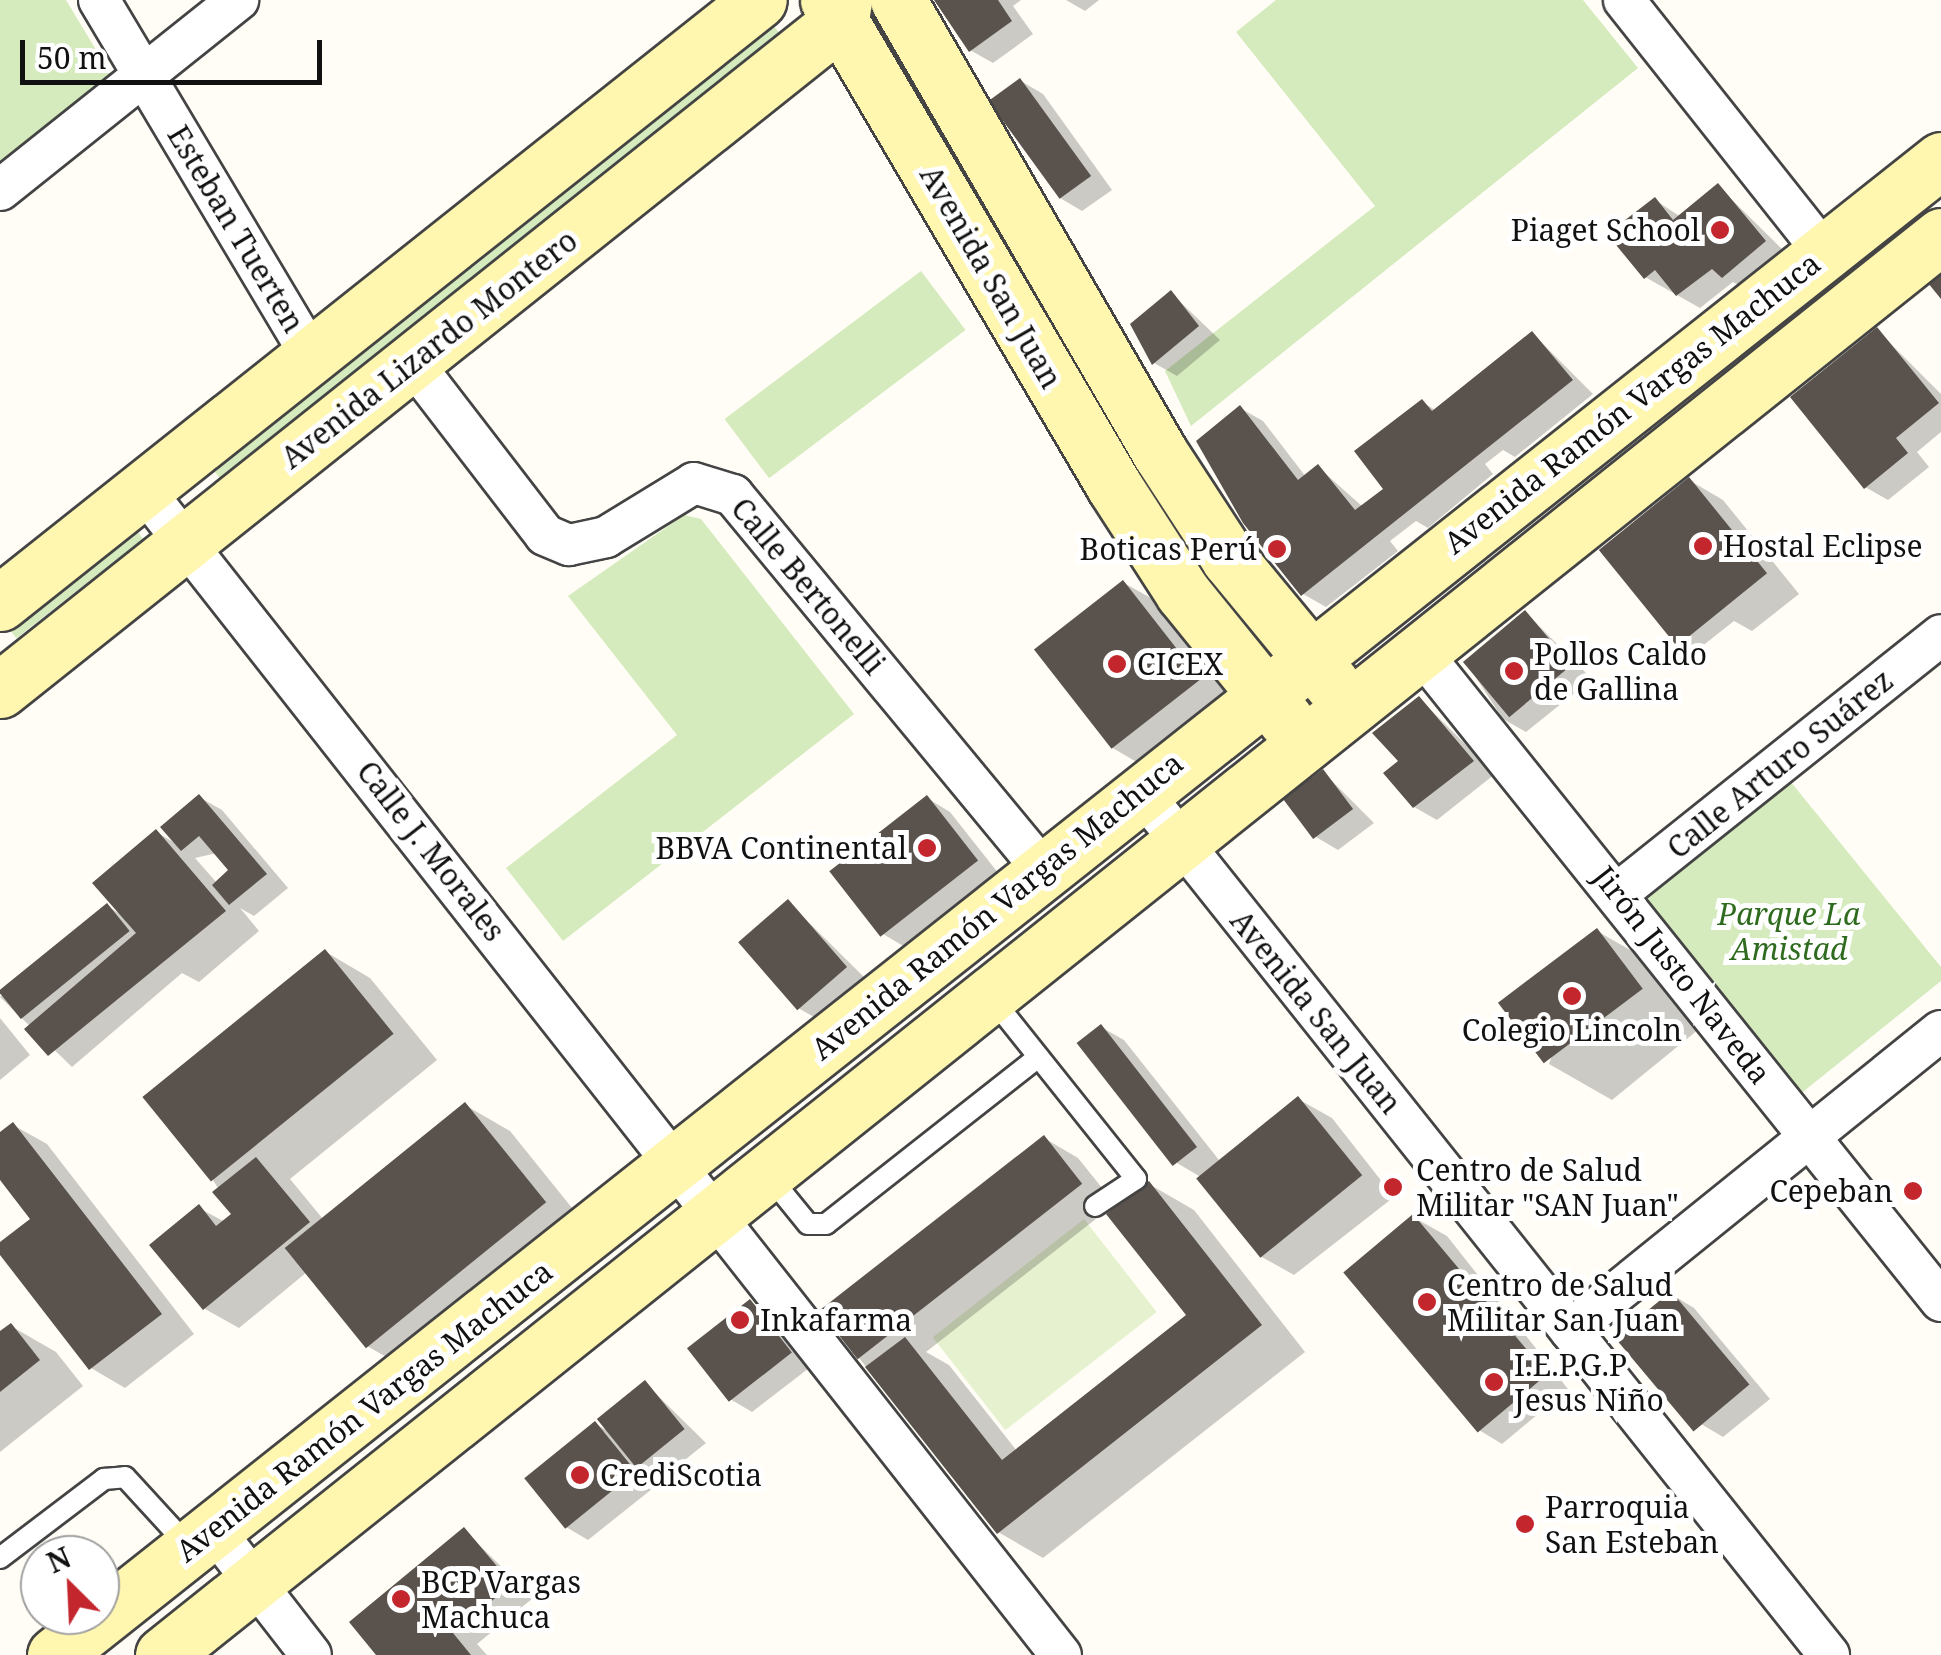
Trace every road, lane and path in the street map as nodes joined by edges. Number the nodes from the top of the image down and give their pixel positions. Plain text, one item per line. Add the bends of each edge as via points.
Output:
1 (99, 0) edge
2 (238, 0) edge
3 (759, 0) edge
4 (898, 0) edge
5 (1624, 0) edge
6 (838, 7) edge
7 (142, 72) junction
8 (1941, 160) edge
9 (0, 190) edge
10 (1941, 236) edge
11 (1824, 251) junction
12 (311, 356) junction
13 (412, 362) junction
14 (143, 489) junction
15 (185, 542) junction
16 (0, 603) edge
17 (1941, 635) edge
18 (1420, 651) junction
19 (1311, 658) junction
20 (0, 690) edge
21 (1264, 693) junction
22 (1348, 704) junction
23 (1303, 742) junction
24 (1140, 790) junction
25 (1180, 842) junction
26 (1042, 868) junction
27 (1618, 893) junction
28 (990, 996) junction
29 (1941, 1031) edge
30 (1038, 1057) junction
31 (1810, 1136) junction
32 (679, 1162) junction
33 (768, 1175) junction
34 (1095, 1206) dead end
35 (720, 1213) junction
36 (1941, 1301) edge
37 (1570, 1330) junction
38 (202, 1539) junction
39 (0, 1558) edge
40 (256, 1584) junction
41 (55, 1655) edge
42 (163, 1655) edge
43 (311, 1655) edge
44 (1061, 1655) edge
45 (1829, 1655) edge

1 - 7 street, Esteban Tuerten
2 - 7 street
3 - 12 main road
4 - 19 main road, Avenida San Juan via 1160,453
5 - 11 street
6 - 13 main road, Avenida Lizardo Montero
6 - 21 main road, Avenida San Juan via 1114,486
7 - 9 street
7 - 12 street, Esteban Tuerten
8 - 11 main road, Avenida Ramón Vargas Machuca
10 - 18 main road, Avenida Ramón Vargas Machuca
11 - 19 main road, Avenida Ramón Vargas Machuca
12 - 14 main road
13 - 15 main road, Avenida Lizardo Montero
13 - 26 street, Calle Bertonelli via 544,535 569,545 606,537 694,483 733,495
14 - 15 street, Calle J. Morales
14 - 16 main road
15 - 20 main road, Avenida Lizardo Montero
15 - 32 street, Calle J. Morales
17 - 27 street, Calle Arturo Suárez
18 - 22 main road, Avenida Ramón Vargas Machuca
18 - 27 street, Jirón Justo Naveda
19 - 21 main road, Avenida Ramón Vargas Machuca
19 - 22 main road, Avenida San Juan
21 - 23 main road, Avenida San Juan
21 - 24 main road, Avenida Ramón Vargas Machuca
22 - 23 main road, Avenida Ramón Vargas Machuca
23 - 25 main road, Avenida Ramón Vargas Machuca
24 - 25 street, Avenida San Juan
24 - 26 main road, Avenida Ramón Vargas Machuca
25 - 28 main road, Avenida Ramón Vargas Machuca
25 - 37 street, Avenida San Juan
26 - 32 main road, Avenida Ramón Vargas Machuca
27 - 31 street, Jirón Justo Naveda
28 - 30 lane
28 - 33 main road, Avenida Ramón Vargas Machuca
29 - 31 street
30 - 33 lane via 826,1224 808,1224
30 - 34 lane via 1136,1179
31 - 36 street, Jirón Justo Naveda
31 - 37 street
32 - 35 street, Calle J. Morales
32 - 38 main road, Avenida Ramón Vargas Machuca
33 - 35 main road, Avenida Ramón Vargas Machuca
35 - 40 main road, Avenida Ramón Vargas Machuca
35 - 44 street, Calle J. Morales
37 - 45 street, Avenida San Juan
38 - 39 lane via 125,1477 104,1479
38 - 40 street
38 - 41 main road, Avenida Ramón Vargas Machuca
40 - 42 main road, Avenida Ramón Vargas Machuca
40 - 43 street

